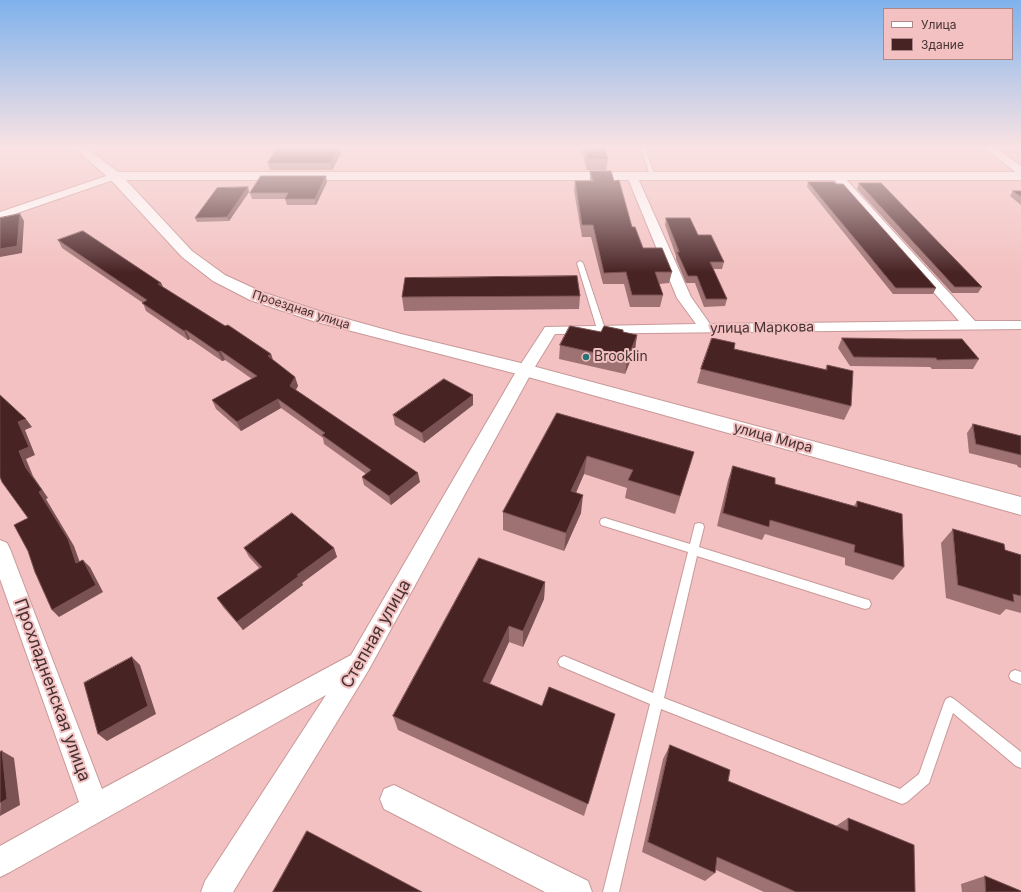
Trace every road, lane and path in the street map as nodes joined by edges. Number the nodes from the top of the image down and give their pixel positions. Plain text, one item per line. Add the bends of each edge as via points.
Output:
1 (75, 190) edge
2 (127, 190) edge
3 (638, 190) edge
4 (849, 190) edge
5 (0, 216) edge
6 (580, 263) dead end
7 (1021, 325) edge
8 (971, 326) junction
9 (706, 328) junction
10 (600, 329) junction
11 (525, 370) junction
12 (1021, 506) edge
13 (605, 522) dead end
14 (699, 527) dead end
15 (0, 549) edge
16 (694, 550) junction
17 (865, 604) dead end
18 (564, 662) dead end
19 (360, 663) junction
20 (657, 701) junction
21 (1021, 761) edge
22 (394, 798) dead end
23 (95, 808) junction
24 (0, 862) edge
25 (216, 892) edge
26 (577, 892) edge
27 (611, 892) edge

1 - 5 street
2 - 11 street, Проездная улица via 187,254 219,278 256,296 319,317
3 - 9 street via 684,298
4 - 8 street
6 - 10 lane
7 - 8 street, улица Маркова
8 - 9 street, улица Маркова
9 - 10 street, улица Маркова
10 - 11 street, улица Маркова via 550,330
11 - 12 street, улица Мира
11 - 19 street, Степная улица
13 - 16 lane
14 - 16 lane
15 - 23 street, Прохладненская улица
16 - 17 lane
16 - 20 lane
18 - 20 lane
19 - 23 street
19 - 25 street, Степная улица
20 - 21 lane via 902,797 924,778 950,703
20 - 27 lane
22 - 26 street
23 - 24 street

